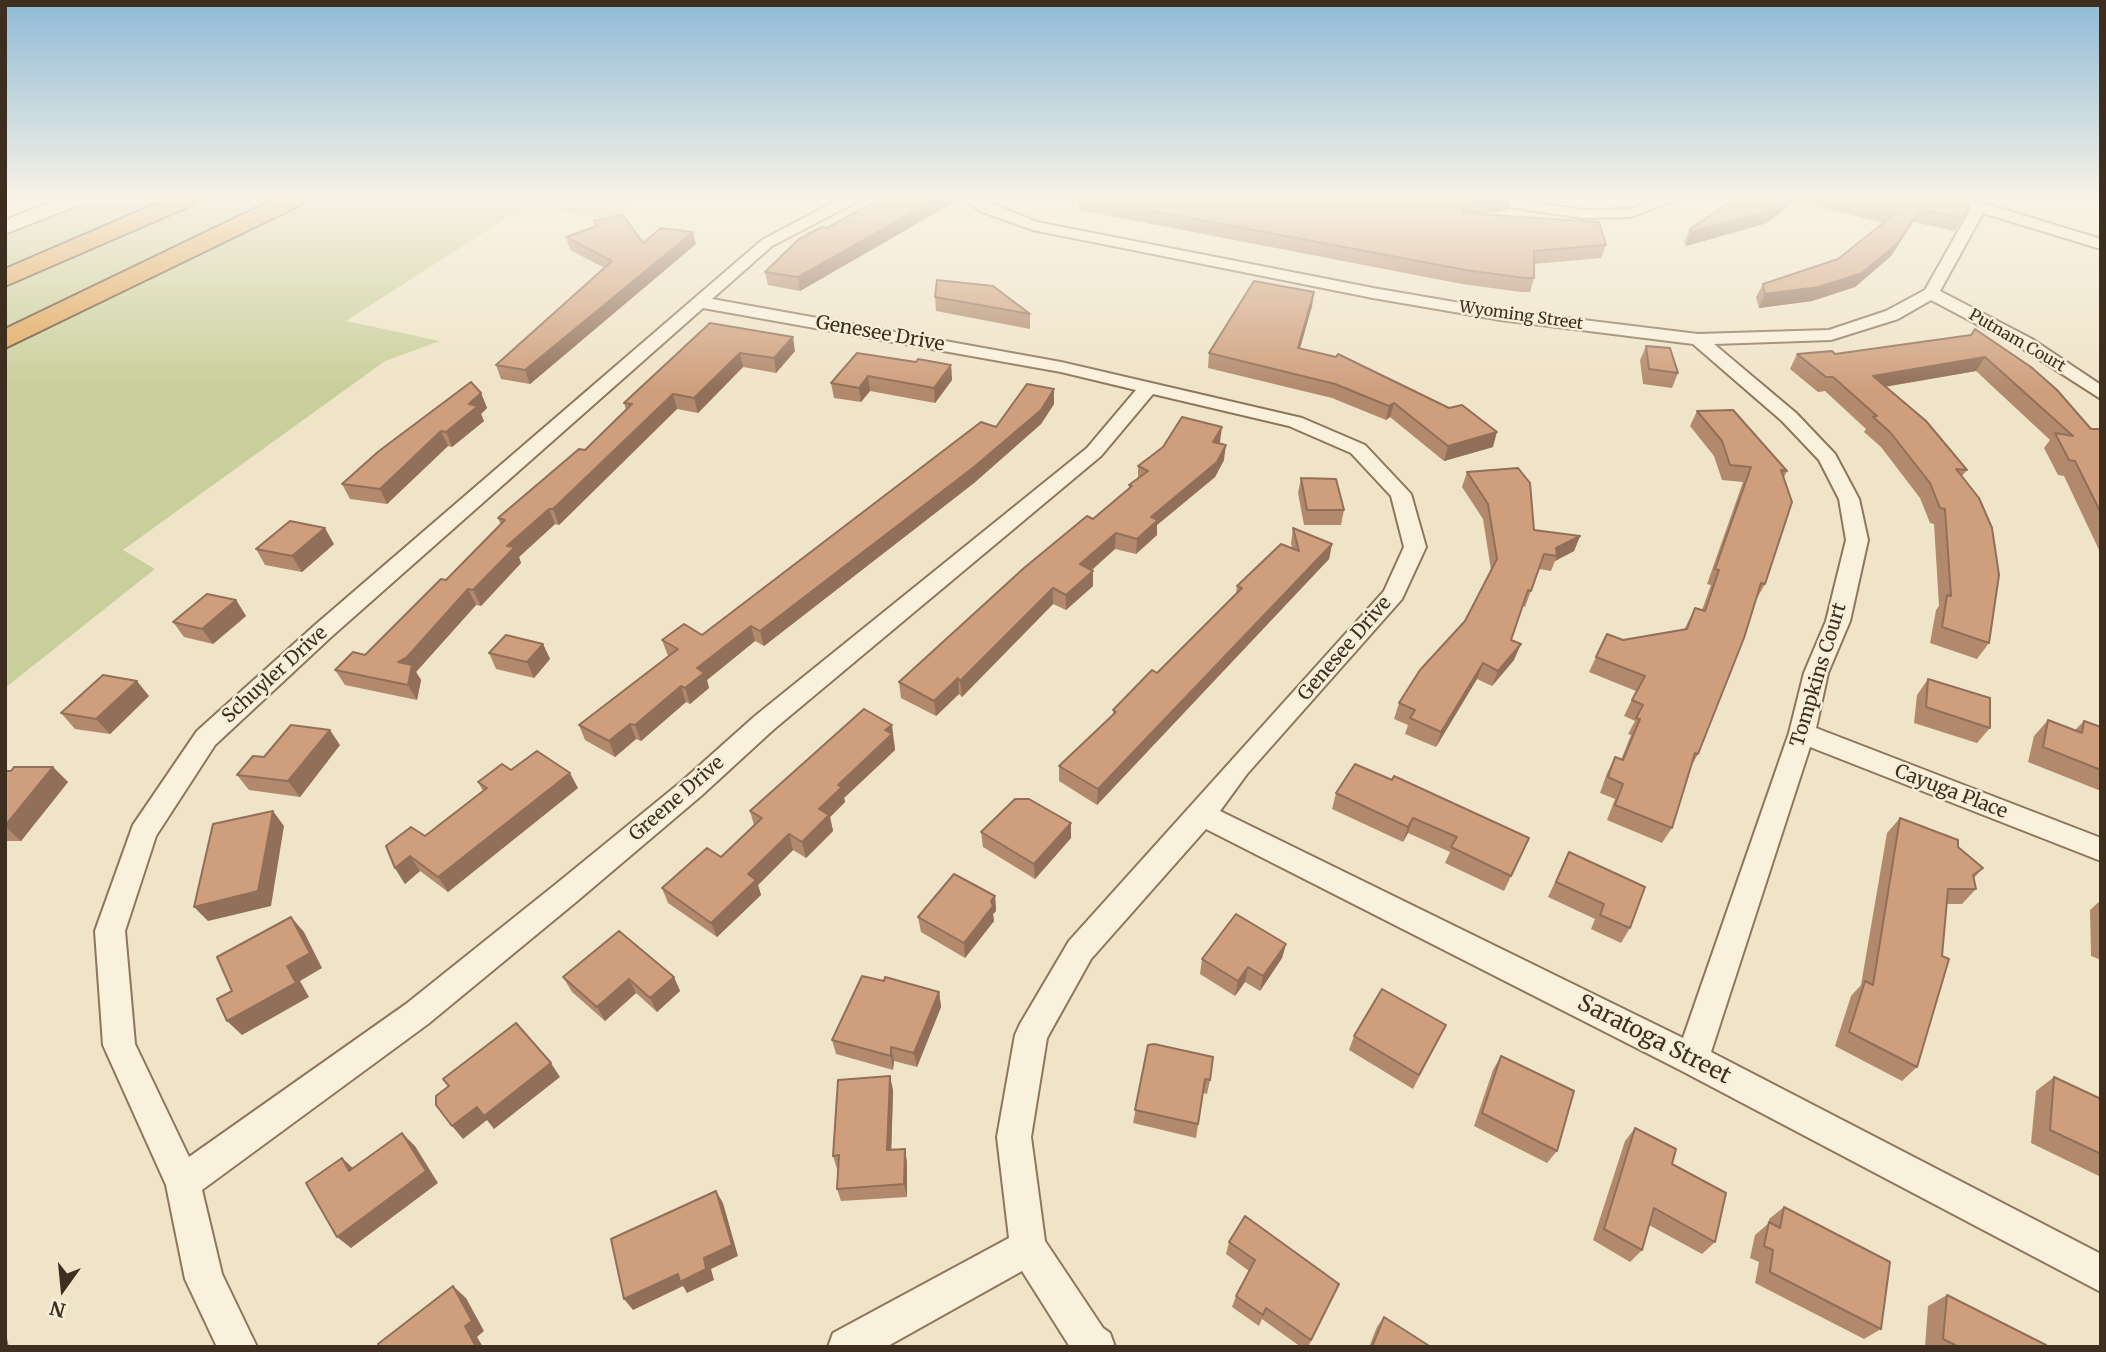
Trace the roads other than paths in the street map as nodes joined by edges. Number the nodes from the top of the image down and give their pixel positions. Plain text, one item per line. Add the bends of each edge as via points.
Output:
1 (39, 263) edge
2 (159, 263) edge
3 (744, 263) edge
4 (1221, 263) edge
5 (1948, 263) edge
6 (5, 278) edge
7 (1931, 293) junction
8 (699, 302) junction
9 (1698, 339) junction
10 (5, 341) edge
11 (1148, 388) junction
12 (2101, 394) edge
13 (1802, 733) junction
14 (1202, 815) junction
15 (2101, 850) edge
16 (1692, 1059) junction
17 (183, 1183) junction
18 (1028, 1247) junction
19 (2101, 1274) edge
20 (238, 1347) edge
21 (848, 1347) edge
22 (1096, 1347) edge

1 - 6 highway
2 - 10 highway
3 - 8 street, Schuyler Drive
4 - 9 street, Wyoming Street via 1501,315
5 - 7 street
7 - 9 street, Wyoming Street via 1892,314 1831,335
7 - 12 street, Putnam Court via 2026,342
8 - 11 street, Genesee Drive via 1047,364
8 - 17 street, Schuyler Drive via 206,738 143,833 110,931 119,1045
9 - 13 street, Tompkins Court via 1789,417 1828,458 1849,499 1857,540 1838,621 1816,673
11 - 14 street, Genesee Drive via 1295,422 1358,449 1401,494 1415,547 1394,594 1238,767
11 - 17 street, Greene Drive via 1094,452 587,875 417,1014
13 - 15 street, Cayuga Place
13 - 16 street, Tompkins Court
14 - 16 street, Saratoga Street
14 - 18 street, Genesee Drive via 1080,950 1031,1035 1014,1137
16 - 19 street, Saratoga Street
17 - 20 street, Schuyler Drive via 204,1279
18 - 21 street
18 - 22 street, Genesee Drive

